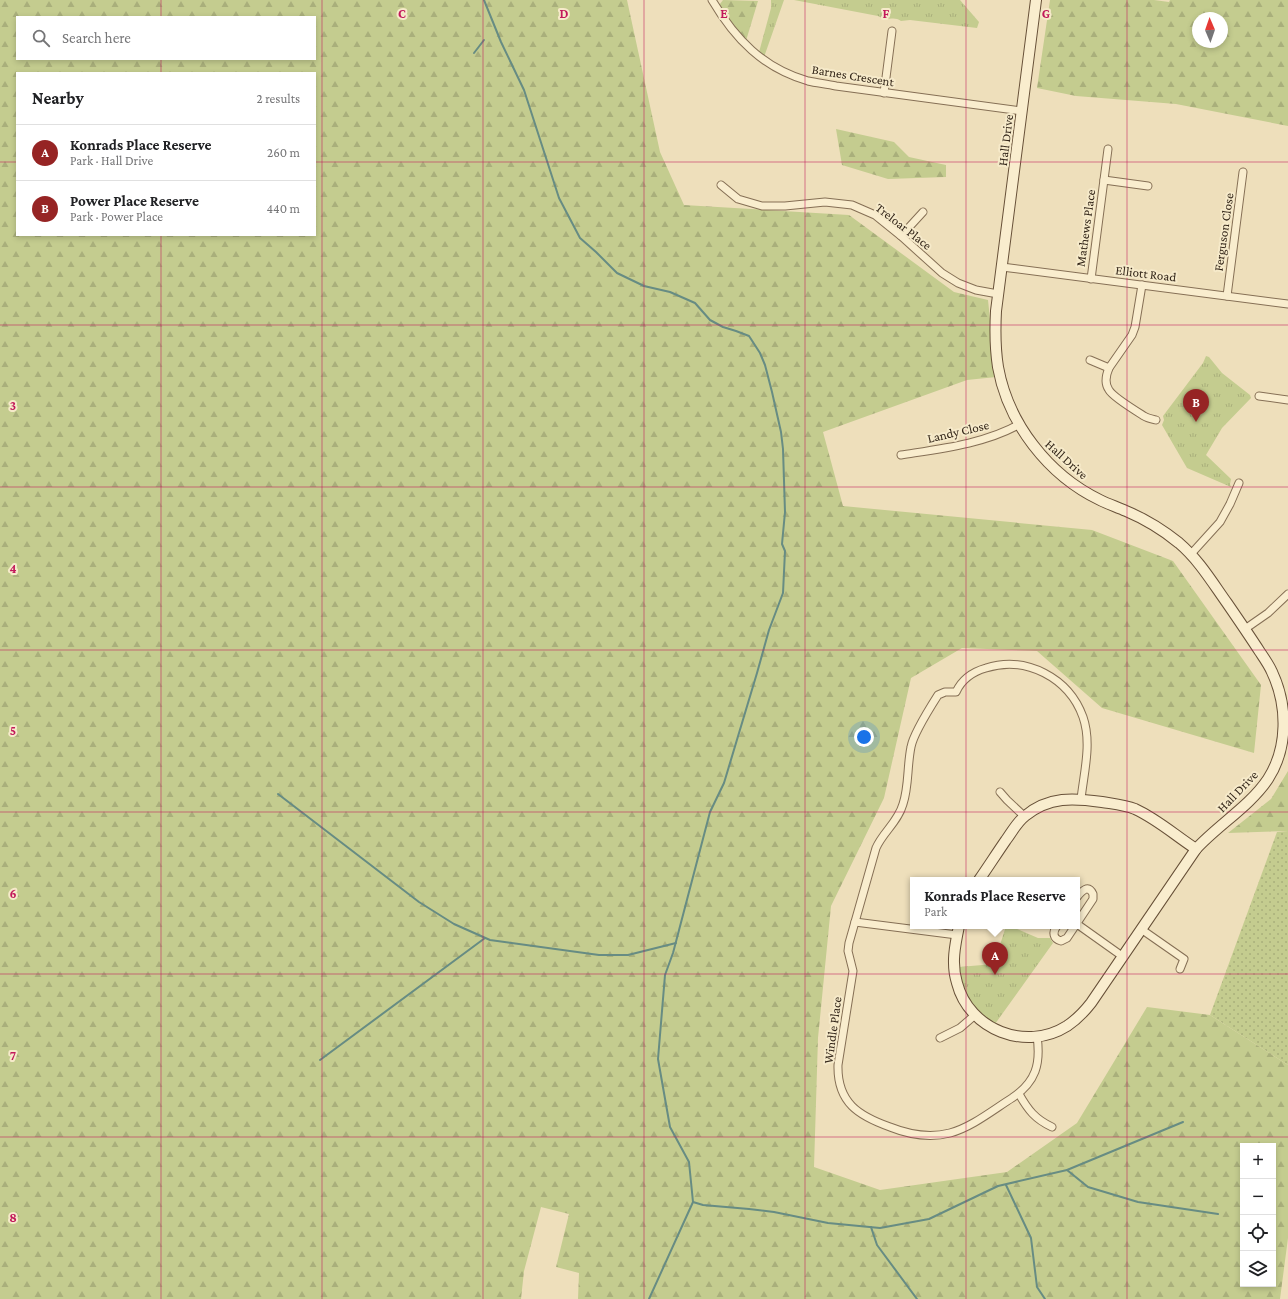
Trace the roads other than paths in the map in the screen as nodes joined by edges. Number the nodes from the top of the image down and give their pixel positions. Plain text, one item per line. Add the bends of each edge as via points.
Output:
1 (712, 0) edge
2 (1036, 0) edge
3 (892, 31) dead end
4 (884, 92) junction
5 (1022, 110) junction
6 (1108, 149) dead end
7 (1243, 172) dead end
8 (1104, 180) junction
9 (721, 185) dead end
10 (1148, 186) dead end
11 (922, 212) dead end
12 (901, 236) junction
13 (1002, 267) junction
14 (1091, 278) junction
15 (1142, 285) junction
16 (998, 294) junction
17 (1227, 296) junction
18 (1288, 304) edge
19 (1090, 360) dead end
20 (1108, 368) junction
21 (1259, 396) dead end
22 (1288, 400) edge
23 (1156, 420) dead end
24 (1020, 424) junction
25 (901, 455) dead end
26 (1239, 483) dead end
27 (1190, 554) junction
28 (1288, 594) edge
29 (1245, 629) junction
30 (1000, 792) dead end
31 (1080, 799) junction
32 (1024, 816) junction
33 (1196, 849) junction
34 (981, 877) edge
35 (1080, 893) edge
36 (1080, 919) edge
37 (855, 922) junction
38 (910, 927) edge
39 (1080, 928) edge
40 (935, 929) edge
41 (1055, 929) edge
42 (1073, 929) edge
43 (1141, 929) junction
44 (958, 931) edge
45 (1122, 956) junction
46 (1180, 969) dead end
47 (974, 1015) junction
48 (1037, 1036) junction
49 (940, 1038) dead end
50 (1019, 1094) junction
51 (1052, 1127) dead end

1 - 4 street, Barnes Crescent via 723,18 752,52 781,71 809,81
2 - 5 street, Hall Drive
3 - 4 street
4 - 5 street, Barnes Crescent
5 - 13 street, Hall Drive
6 - 8 street, Mathews Place
7 - 17 street, Ferguson Close
8 - 10 street, Mathews Place
8 - 14 street, Mathews Place
9 - 12 street, Treloar Place via 738,199 762,206 826,202 852,205 875,215
11 - 12 street
12 - 16 street, Treloar Place via 942,273 958,283
13 - 14 street, Elliott Road
13 - 16 street, Hall Drive
14 - 15 street, Elliott Road
15 - 17 street, Elliott Road
15 - 20 street via 1132,335
16 - 24 street, Hall Drive via 995,331 998,368 1007,398
17 - 18 street, Elliott Road
19 - 20 street
20 - 23 street via 1106,381 1112,394 1145,417
21 - 22 street
24 - 25 street, Landy Close via 1007,431 962,445
24 - 27 street, Hall Drive via 1048,462 1066,479 1100,500 1146,521
26 - 27 street via 1220,522
27 - 29 street, Hall Drive
28 - 29 street via 1268,613
29 - 33 street, Hall Drive via 1272,671 1280,693 1284,718 1283,741 1268,779 1255,795
30 - 32 street
31 - 32 street via 1050,802
31 - 33 street via 1134,809
31 - 37 street, Windle Place via 1087,750 1086,730 1079,708 1071,695 1048,675 1030,667 1001,665 973,673 960,684 956,692 945,692 938,696 913,740 903,805 896,820 876,848
32 - 34 street
33 - 43 street, Hall Drive
35 - 36 street via 1086,889 1091,890 1094,896
37 - 38 street
37 - 50 street, Windle Place via 848,947 852,971 838,1072 844,1095 854,1109 871,1120 905,1132 937,1135 964,1128
39 - 45 street
40 - 44 street
41 - 42 street via 1054,935 1061,941 1067,938
43 - 45 street, Hall Drive
43 - 46 street via 1184,959
44 - 47 street, Hall Drive via 954,974 964,1000
45 - 48 street, Hall Drive via 1080,1016 1059,1030
47 - 48 street, Hall Drive via 986,1025 1003,1033 1024,1037
47 - 49 street via 960,1028
48 - 50 street, Windle Place via 1039,1053 1036,1071
50 - 51 street via 1030,1112 1041,1122

